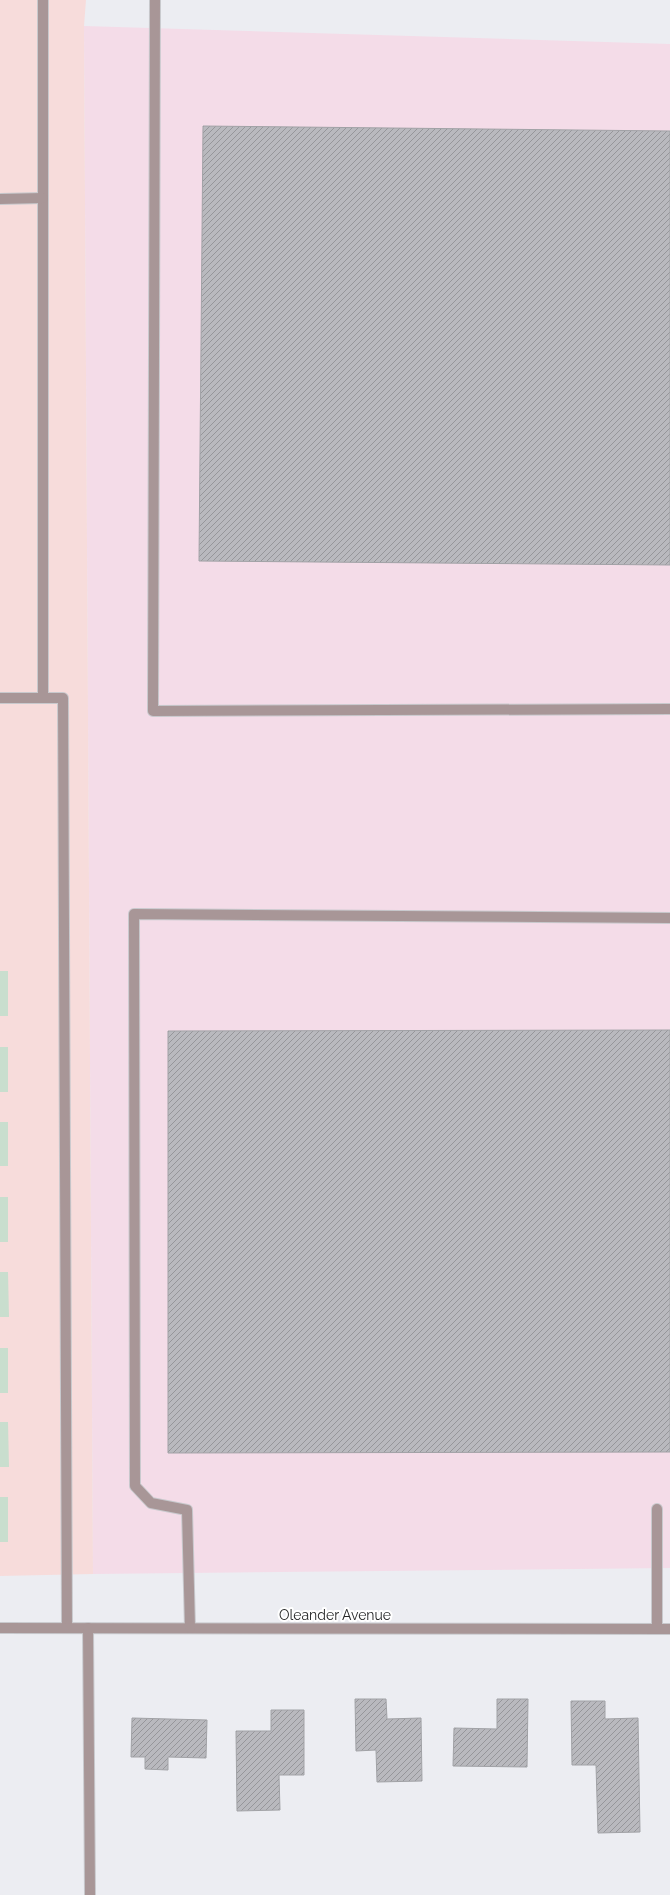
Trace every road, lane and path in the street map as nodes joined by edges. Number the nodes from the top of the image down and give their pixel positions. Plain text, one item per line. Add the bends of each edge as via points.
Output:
1 (43, 0) edge
2 (155, 0) edge
3 (43, 198) junction
4 (0, 199) edge
5 (0, 698) edge
6 (43, 698) junction
7 (670, 708) edge
8 (670, 918) edge
9 (657, 1509) dead end
10 (0, 1628) edge
11 (67, 1628) junction
12 (88, 1628) junction
13 (190, 1628) junction
14 (657, 1629) junction
15 (670, 1629) edge
16 (90, 1895) edge

1 - 3 street
2 - 7 street via 154,711
3 - 4 street
3 - 6 street
5 - 6 street
6 - 11 street via 63,698
8 - 13 street via 134,914 135,1486 151,1503 187,1510
9 - 14 street
10 - 11 street, Oleander Avenue
11 - 12 street, Oleander Avenue
12 - 13 street, Oleander Avenue
12 - 16 street
13 - 14 street, Oleander Avenue
14 - 15 street, Oleander Avenue

